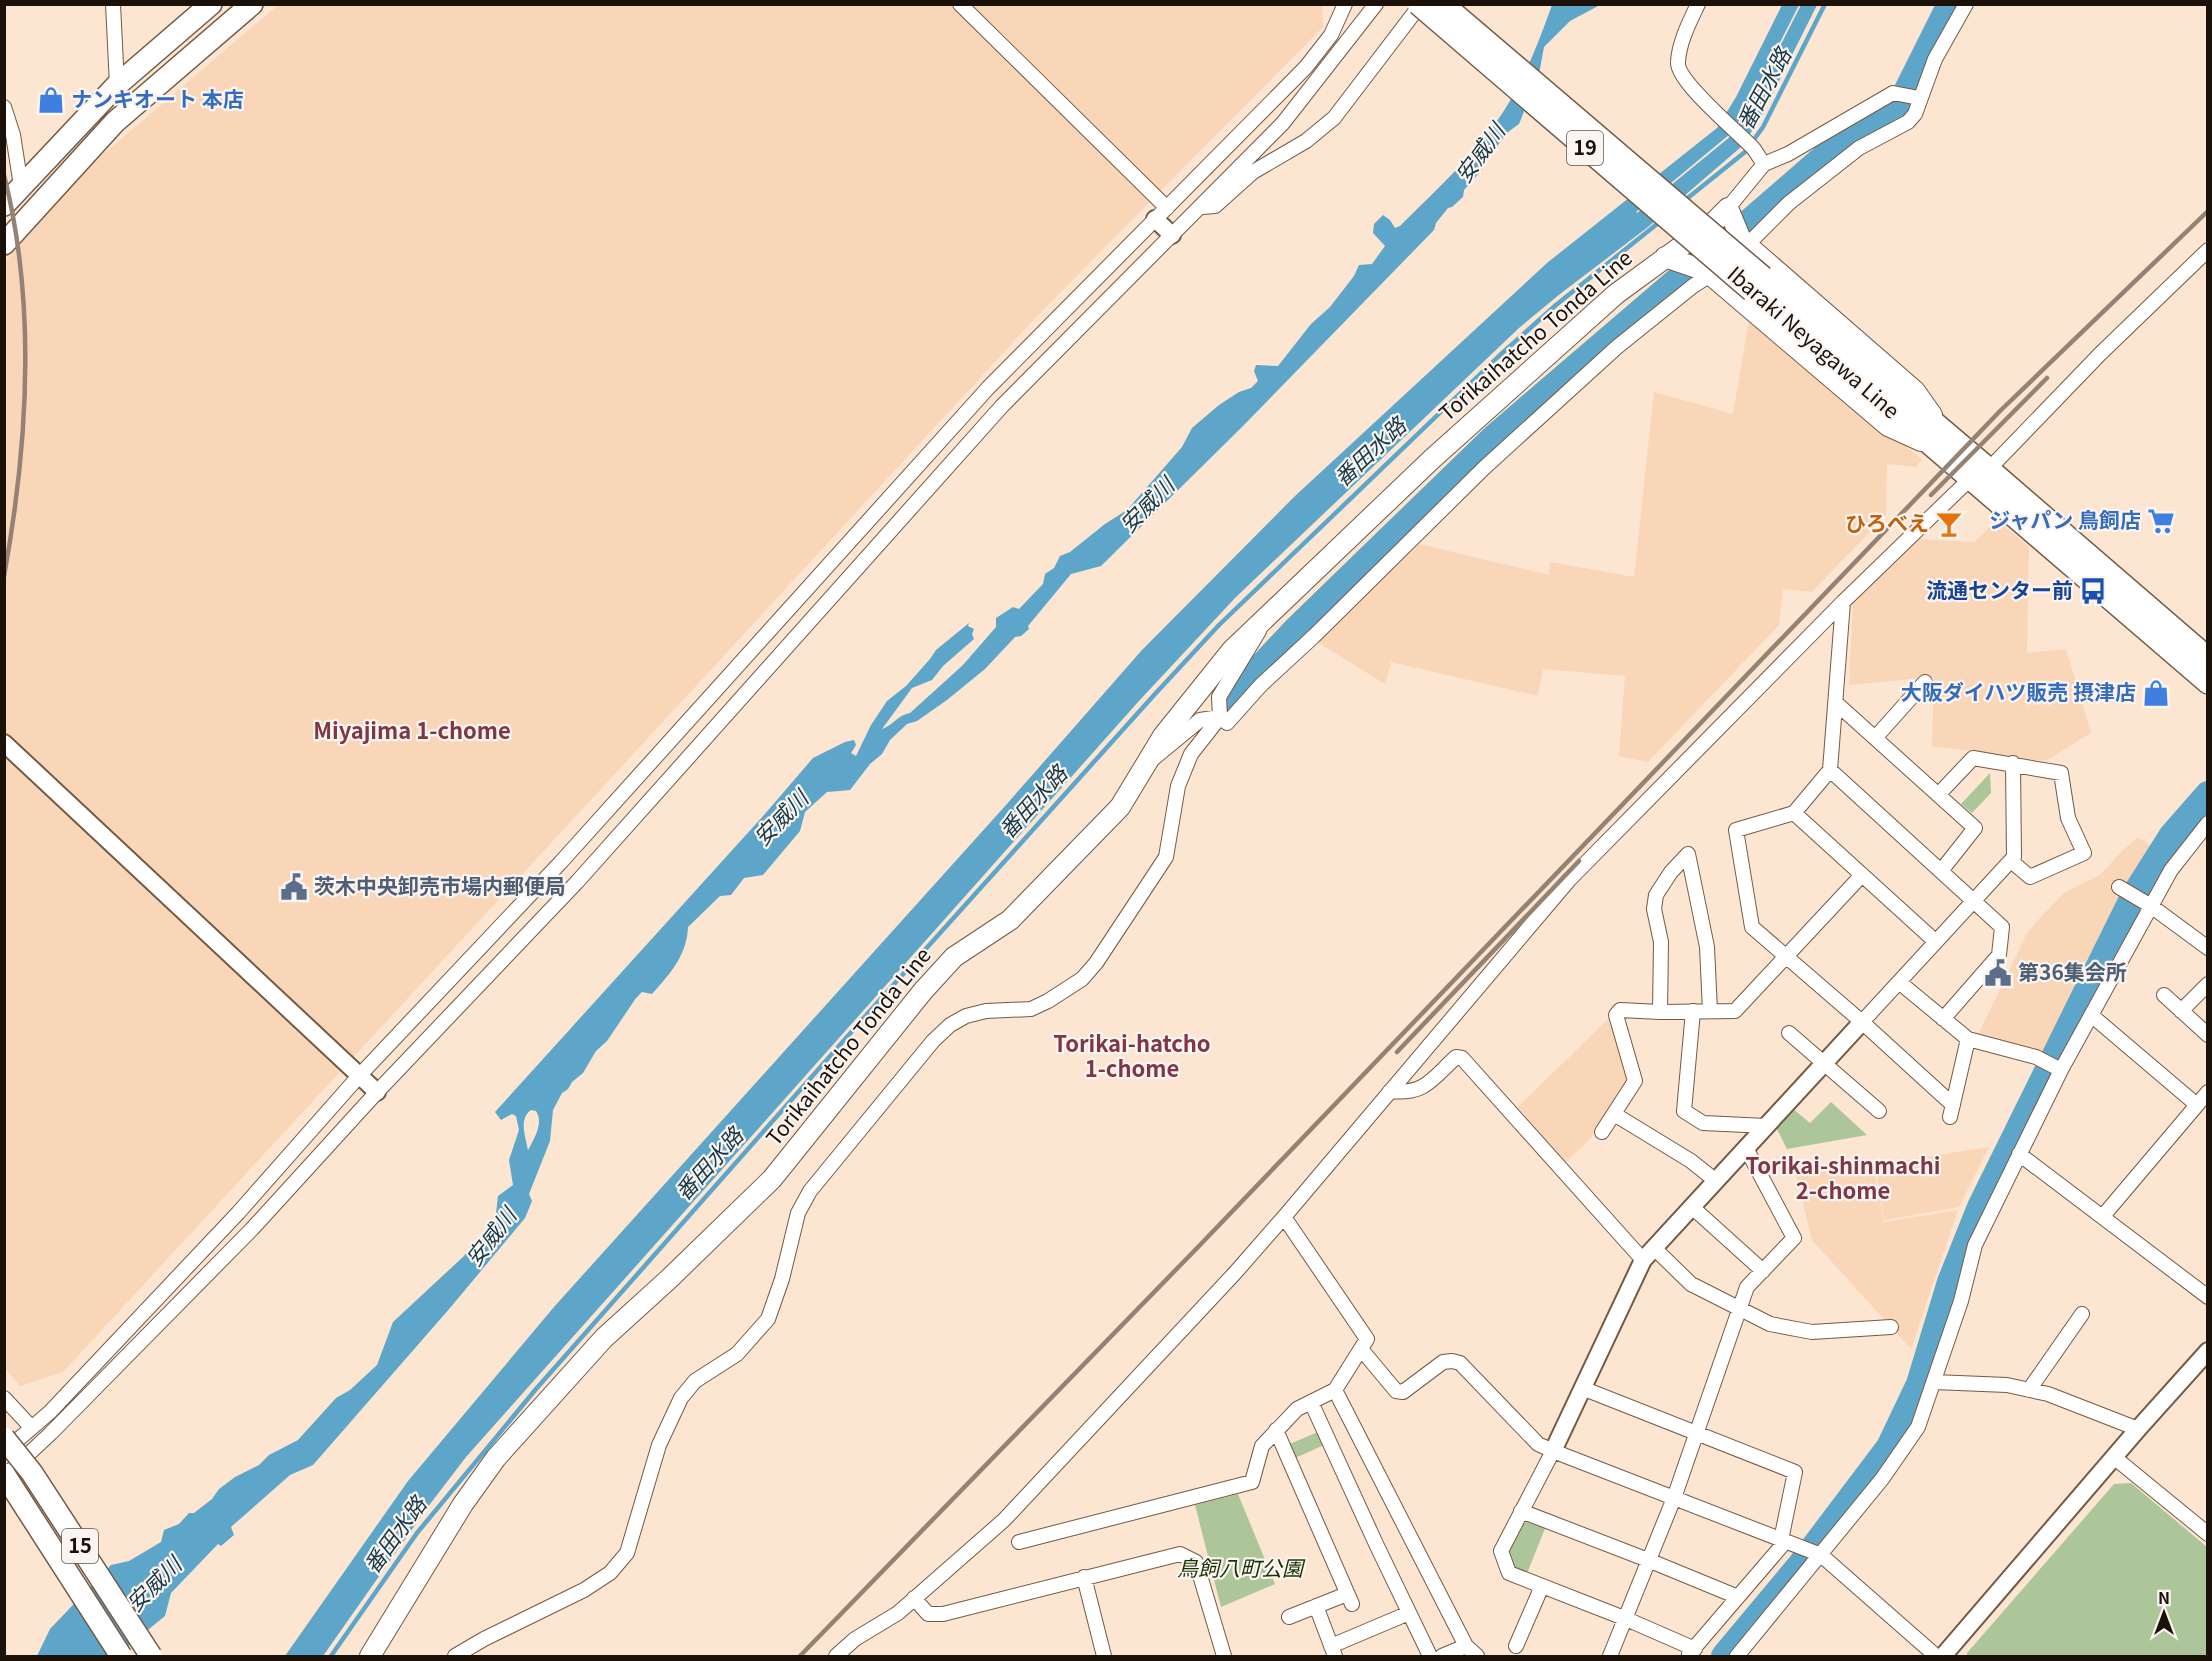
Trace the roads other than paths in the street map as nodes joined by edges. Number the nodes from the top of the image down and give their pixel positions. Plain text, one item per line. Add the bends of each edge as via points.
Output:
1 (113, 4) edge
2 (211, 4) edge
3 (252, 4) edge
4 (960, 4) edge
5 (1345, 4) edge
6 (1376, 4) edge
7 (1420, 4) edge
8 (1443, 4) edge
9 (1698, 4) edge
10 (1966, 4) edge
11 (117, 85) junction
12 (1919, 98) junction
13 (4, 107) edge
14 (1764, 164) junction
15 (21, 186) junction
16 (4, 205) edge
17 (1202, 207) junction
18 (1730, 211) junction
19 (1161, 213) junction
20 (1172, 235) junction
21 (1743, 241) junction
22 (4, 244) edge
23 (2208, 250) edge
24 (1669, 259) junction
25 (1709, 273) junction
26 (1755, 281) junction
27 (1940, 440) junction
28 (1980, 473) junction
29 (1843, 602) junction
30 (1268, 617) junction
31 (2208, 658) edge
32 (1925, 682) dead end
33 (2208, 683) edge
34 (1836, 703) junction
35 (1220, 717) junction
36 (1875, 738) junction
37 (4, 743) edge
38 (2013, 763) junction
39 (1144, 767) junction
40 (1830, 770) junction
41 (1938, 795) junction
42 (1794, 813) junction
43 (2208, 823) edge
44 (2011, 861) junction
45 (1941, 871) junction
46 (1862, 875) junction
47 (2135, 896) junction
48 (1974, 901) junction
49 (1936, 942) junction
50 (2208, 948) edge
51 (1786, 956) junction
52 (1899, 982) junction
53 (2208, 984) edge
54 (2164, 995) dead end
55 (1693, 1011) junction
56 (1710, 1011) junction
57 (2181, 1011) junction
58 (1660, 1012) junction
59 (2091, 1015) junction
60 (1943, 1019) junction
61 (1862, 1022) junction
62 (1789, 1033) dead end
63 (2208, 1035) edge
64 (1968, 1039) junction
65 (1825, 1062) junction
66 (2061, 1070) junction
67 (359, 1076) junction
68 (1390, 1091) junction
69 (377, 1092) junction
70 (2208, 1092) edge
71 (2197, 1105) junction
72 (1879, 1111) dead end
73 (1614, 1114) junction
74 (1767, 1126) junction
75 (1602, 1132) dead end
76 (1746, 1148) junction
77 (2019, 1154) junction
78 (1716, 1181) junction
79 (1692, 1207) junction
80 (2103, 1216) junction
81 (1284, 1217) junction
82 (1649, 1254) junction
83 (1763, 1271) junction
84 (2208, 1297) edge
85 (1739, 1310) junction
86 (2082, 1314) dead end
87 (1891, 1328) dead end
88 (1361, 1349) junction
89 (2208, 1352) edge
90 (1934, 1382) junction
91 (1582, 1388) junction
92 (1335, 1390) junction
93 (2029, 1390) junction
94 (4, 1398) edge
95 (1311, 1402) junction
96 (31, 1427) junction
97 (2138, 1429) junction
98 (1276, 1430) junction
99 (1697, 1432) junction
100 (4, 1438) edge
101 (4, 1451) edge
102 (1552, 1451) junction
103 (2115, 1458) junction
104 (4, 1476) edge
105 (1674, 1498) junction
106 (1521, 1511) junction
107 (2208, 1533) edge
108 (1783, 1541) junction
109 (1019, 1542) dead end
110 (1821, 1555) junction
111 (1648, 1560) junction
112 (1084, 1577) junction
113 (1542, 1586) junction
114 (1738, 1597) junction
115 (914, 1598) junction
116 (1316, 1606) junction
117 (1409, 1612) junction
118 (1289, 1617) dead end
119 (1624, 1618) junction
120 (1466, 1646) junction
121 (1516, 1646) dead end
122 (1333, 1651) edge
123 (1691, 1652) edge
124 (121, 1656) edge
125 (151, 1656) edge
126 (370, 1656) edge
127 (455, 1656) edge
128 (836, 1656) edge
129 (1104, 1656) edge
130 (1224, 1656) edge
131 (1430, 1656) edge
132 (1442, 1656) edge
133 (1477, 1656) edge
134 (1610, 1656) edge
135 (1737, 1656) edge
136 (1936, 1656) edge
137 (1943, 1656) edge

1 - 11 street
2 - 11 main road
3 - 22 main road via 115,122
4 - 19 street
5 - 19 street via 1331,35 1306,67
6 - 17 street via 1283,123
7 - 17 street via 1334,118 1306,141 1253,172 1215,206
7 - 26 main road, Ibaraki Neyagawa Line / 19, bridge
8 - 26 main road, Ibaraki Neyagawa Line / 19, bridge
9 - 14 street via 1684,36 1678,68
10 - 12 street via 1935,59
11 - 15 main road
12 - 14 street via 1893,93
12 - 21 street via 1915,114 1908,122 1859,148
13 - 15 street
14 - 18 street
15 - 16 main road
17 - 20 street
18 - 21 main road
18 - 24 main road, Torikaihatcho Tonda Line
19 - 20 street
19 - 67 street via 988,388 561,862
20 - 69 street via 1002,406 577,882
21 - 25 street
21 - 26 main road
23 - 28 street
24 - 25 main road
24 - 30 main road, Torikaihatcho Tonda Line via 1616,294 1432,459
25 - 26 main road
25 - 35 street via 1609,355 1484,468 1261,685 1227,723
26 - 27 main road, Ibaraki Neyagawa Line / 19
26 - 27 main road via 1888,426
27 - 28 main road, Ibaraki Neyagawa Line / 19
28 - 29 street
28 - 31 main road, Ibaraki Neyagawa Line / 19
28 - 33 main road, Ibaraki Neyagawa Line / 19
29 - 34 street
29 - 68 street via 1569,880
30 - 35 street via 1219,697
30 - 39 main road, Torikaihatcho Tonda Line via 1232,650 1162,736
32 - 36 street
34 - 36 street
34 - 40 street
35 - 39 street via 1200,720
35 - 127 street via 1191,754 1178,786 1166,857 1096,963 1082,979 1031,1010 986,1011 950,1025 810,1191 798,1213 783,1279 768,1319 737,1354 694,1381 681,1398 659,1445 627,1553 610,1573 584,1590
36 - 41 street
37 - 67 street
38 - 41 street via 1973,758
38 - 44 street
38 - 44 street via 2061,773 2068,818 2084,853 2030,877
39 - 126 main road, Torikaihatcho Tonda Line via 1120,807 1010,920 954,957 772,1179 604,1338 496,1458 463,1504
40 - 42 street
40 - 45 street
41 - 45 street via 1976,828
42 - 46 street
42 - 51 street via 1736,830 1752,927
43 - 47 street via 2171,870
44 - 48 street
45 - 48 street
46 - 49 street
46 - 51 street
47 - 50 street
47 - 59 street
48 - 49 street
48 - 60 street via 2002,927 1999,955
49 - 52 street
51 - 56 street via 1735,1011
51 - 61 street
52 - 60 street
52 - 61 street
53 - 57 street
54 - 57 street
55 - 56 street
55 - 58 street
55 - 74 street via 1684,1111 1703,1123
56 - 58 street via 1707,947 1688,854 1656,895 1654,909 1661,942
57 - 63 street
58 - 73 street via 1620,1010 1616,1015 1635,1080
59 - 66 street
59 - 71 street
60 - 64 street
61 - 64 street via 1951,1111
61 - 65 street
62 - 65 street
64 - 66 street via 2036,1056
65 - 72 street
65 - 74 street
66 - 77 street
67 - 69 street
67 - 96 street via 238,1214 50,1412
68 - 81 street
68 - 82 street via 1407,1093 1422,1089 1456,1058 1462,1058
69 - 104 street via 252,1229
70 - 71 street
71 - 80 street
73 - 75 street
73 - 78 street
74 - 76 street
76 - 78 street
76 - 83 street via 1794,1238
77 - 80 street
77 - 90 street via 1975,1245
78 - 79 street
79 - 82 street
79 - 83 street
80 - 84 street
81 - 88 street via 1367,1340
81 - 115 street via 1004,1520
82 - 85 street via 1691,1284
82 - 91 street
83 - 85 street via 1747,1287
85 - 87 street via 1770,1324 1812,1332
85 - 99 street
86 - 93 street
88 - 92 street
88 - 102 street via 1396,1391 1403,1392 1443,1362 1460,1364 1538,1444
89 - 97 street
90 - 93 street via 2007,1385
90 - 110 street via 1918,1426 1882,1479
91 - 99 street
91 - 102 street
92 - 95 street
92 - 120 street
93 - 97 street
94 - 96 street
95 - 98 street via 1297,1409
95 - 117 street
96 - 101 street
97 - 103 street
98 - 109 street via 1262,1446 1252,1482
98 - 116 street via 1350,1599
99 - 105 street
99 - 108 street via 1795,1472
100 - 125 main road, 15, bridge via 32,1473
102 - 105 street
102 - 106 street
103 - 107 street
103 - 137 street
104 - 124 main road, 15, bridge
105 - 108 street
105 - 111 street
106 - 111 street
106 - 113 street via 1501,1551 1509,1573
108 - 110 street
108 - 114 street
110 - 135 street
110 - 136 street
111 - 114 street
111 - 119 street
112 - 115 street via 943,1614 928,1614
112 - 129 street
112 - 130 street via 1180,1554 1196,1562
113 - 119 street
113 - 121 street
114 - 123 street
115 - 128 street
116 - 118 street
116 - 122 street
117 - 122 street
117 - 131 street
119 - 123 street
119 - 134 street
120 - 132 street
120 - 133 street

